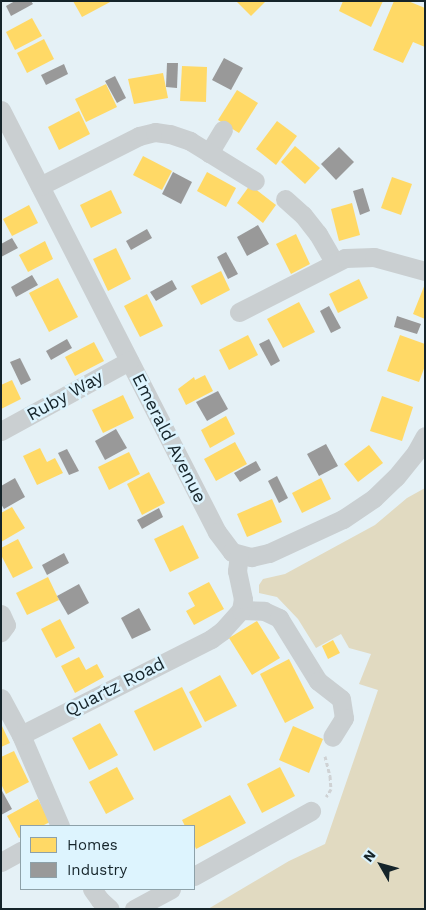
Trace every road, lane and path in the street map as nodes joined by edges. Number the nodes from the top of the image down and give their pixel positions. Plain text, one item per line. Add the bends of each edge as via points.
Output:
1 (1, 110) edge
2 (223, 130) dead end
3 (209, 153) junction
4 (254, 181) dead end
5 (40, 186) junction
6 (285, 199) dead end
7 (334, 262) junction
8 (425, 271) edge
9 (238, 312) dead end
10 (129, 361) junction
11 (1, 431) edge
12 (425, 436) edge
13 (239, 555) junction
14 (241, 610) junction
15 (1, 614) edge
16 (1, 632) edge
17 (1, 698) edge
18 (21, 735) junction
19 (332, 737) joint
20 (311, 811) joint
21 (60, 825) edge
22 (20, 852) edge
23 (1, 862) edge
24 (195, 875) edge
25 (93, 890) edge
26 (169, 890) edge
27 (110, 909) edge
28 (134, 909) edge

1 - 5 street, Emerald Avenue
2 - 3 street
3 - 4 street
3 - 5 street via 170,134 155,132 139,136
5 - 10 street, Emerald Avenue
6 - 7 street via 318,234
7 - 8 street via 365,256
7 - 9 street
10 - 11 street, Ruby Way
10 - 13 street, Emerald Avenue via 217,532 232,552
12 - 13 street via 396,477 374,498 343,519 269,553 251,557
13 - 14 street
14 - 18 street, Quartz Road via 211,639
14 - 19 street via 264,611 279,618 318,681 341,699 344,718
15 - 16 street via 6,625
17 - 18 street
18 - 21 street
19 - 20 path via 324,752 330,789 325,800
20 - 24 street
22 - 23 street
25 - 27 street
26 - 28 street

